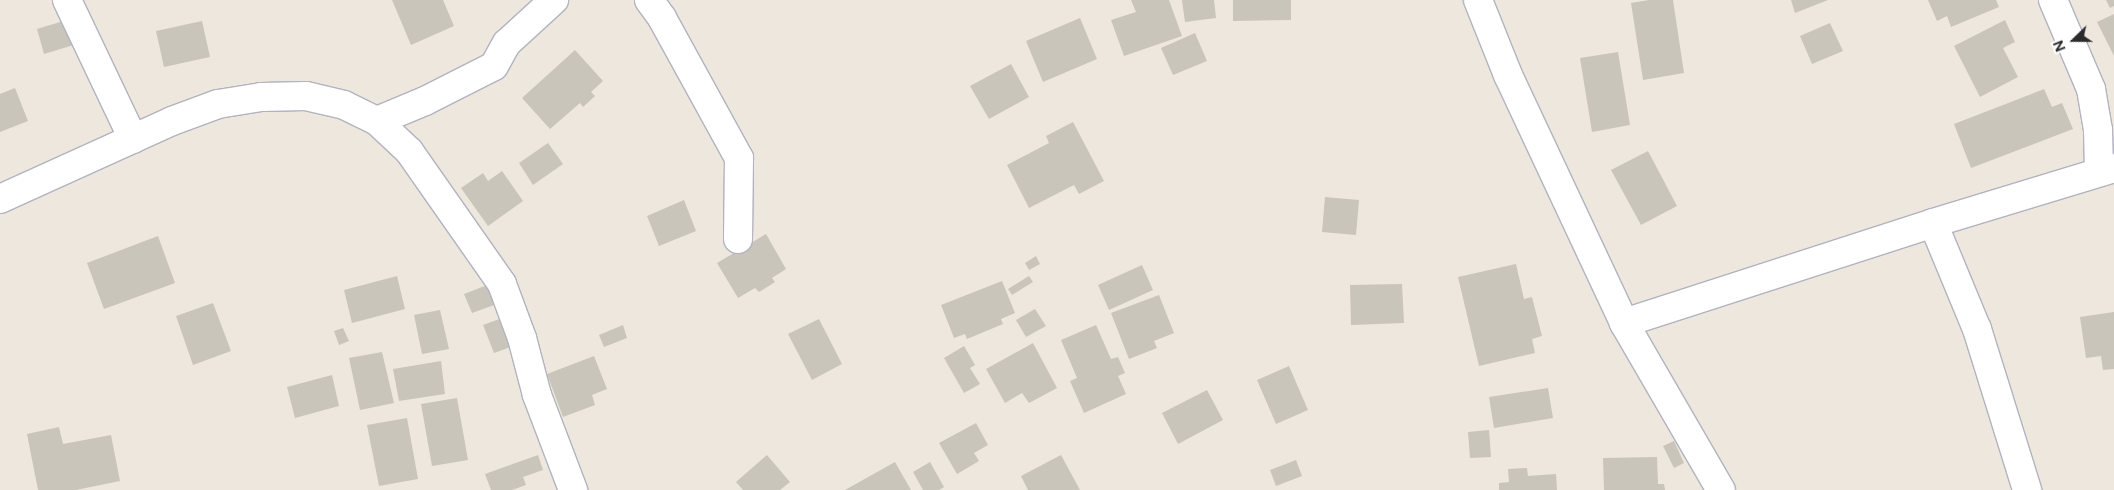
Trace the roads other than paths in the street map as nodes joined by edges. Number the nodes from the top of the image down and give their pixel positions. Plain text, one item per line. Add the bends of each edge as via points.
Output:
1 (67, 0) edge
2 (554, 0) edge
3 (649, 0) edge
4 (1478, 0) edge
5 (2054, 0) edge
6 (377, 121) junction
7 (133, 138) junction
8 (2106, 170) edge
9 (0, 198) edge
10 (1933, 223) junction
11 (738, 238) dead end
12 (1624, 323) junction
13 (573, 490) edge
14 (1721, 490) edge
15 (2027, 490) edge

1 - 7 street
2 - 6 street via 507,43 494,66
3 - 11 street via 740,158
4 - 12 street via 1508,75
5 - 8 street via 2091,89
6 - 7 street via 344,105 306,96 261,97 218,104
6 - 13 street via 409,150 502,284 522,338 537,395
7 - 9 street
8 - 10 street
10 - 12 street
10 - 15 street via 1976,330
12 - 14 street

